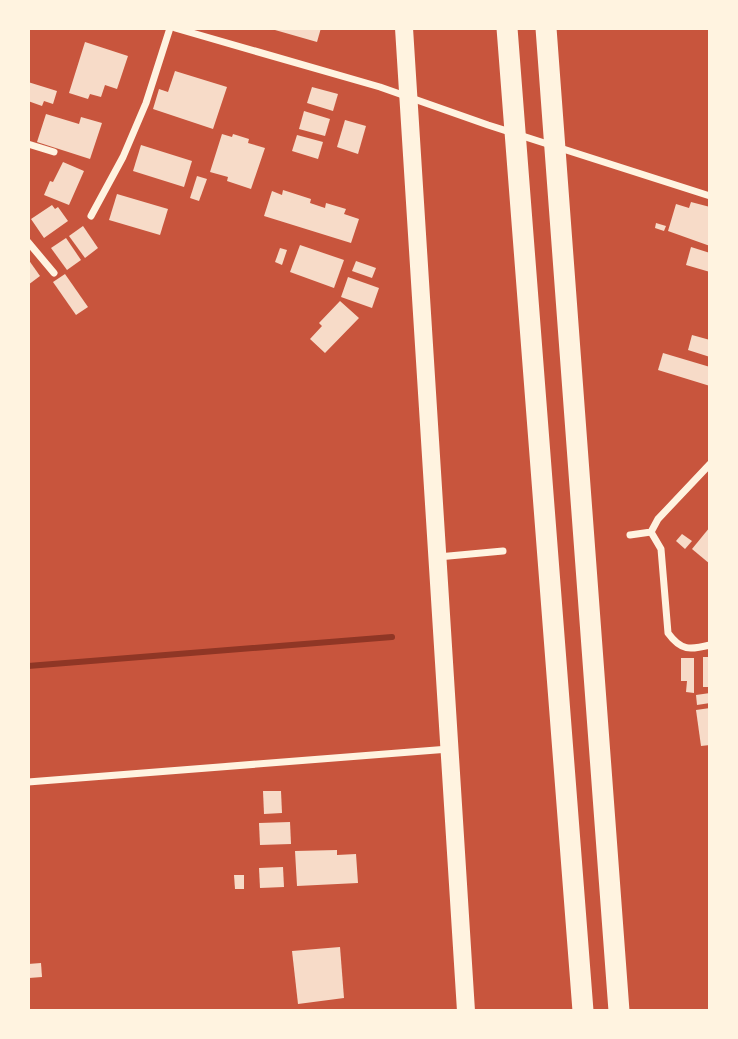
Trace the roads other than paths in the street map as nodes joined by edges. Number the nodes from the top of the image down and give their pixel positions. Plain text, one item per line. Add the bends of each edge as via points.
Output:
1 (172, 28) edge
2 (404, 28) edge
3 (507, 28) edge
4 (546, 28) edge
5 (409, 98) junction
6 (28, 144) edge
7 (54, 152) dead end
8 (710, 196) edge
9 (91, 216) dead end
10 (28, 242) edge
11 (54, 273) dead end
12 (710, 464) edge
13 (651, 533) junction
14 (630, 535) dead end
15 (503, 551) dead end
16 (438, 557) junction
17 (710, 645) edge
18 (449, 749) junction
19 (28, 782) edge
20 (619, 1007) edge
21 (466, 1011) edge
22 (583, 1011) edge

1 - 5 street
1 - 9 street via 123,157
2 - 5 main road
3 - 22 highway
4 - 20 highway
5 - 8 street
5 - 16 main road
6 - 7 street
10 - 11 street
12 - 13 street via 658,519
13 - 14 street
13 - 17 street via 661,549 668,633 684,648
15 - 16 street
16 - 18 main road
18 - 19 street
18 - 21 main road

